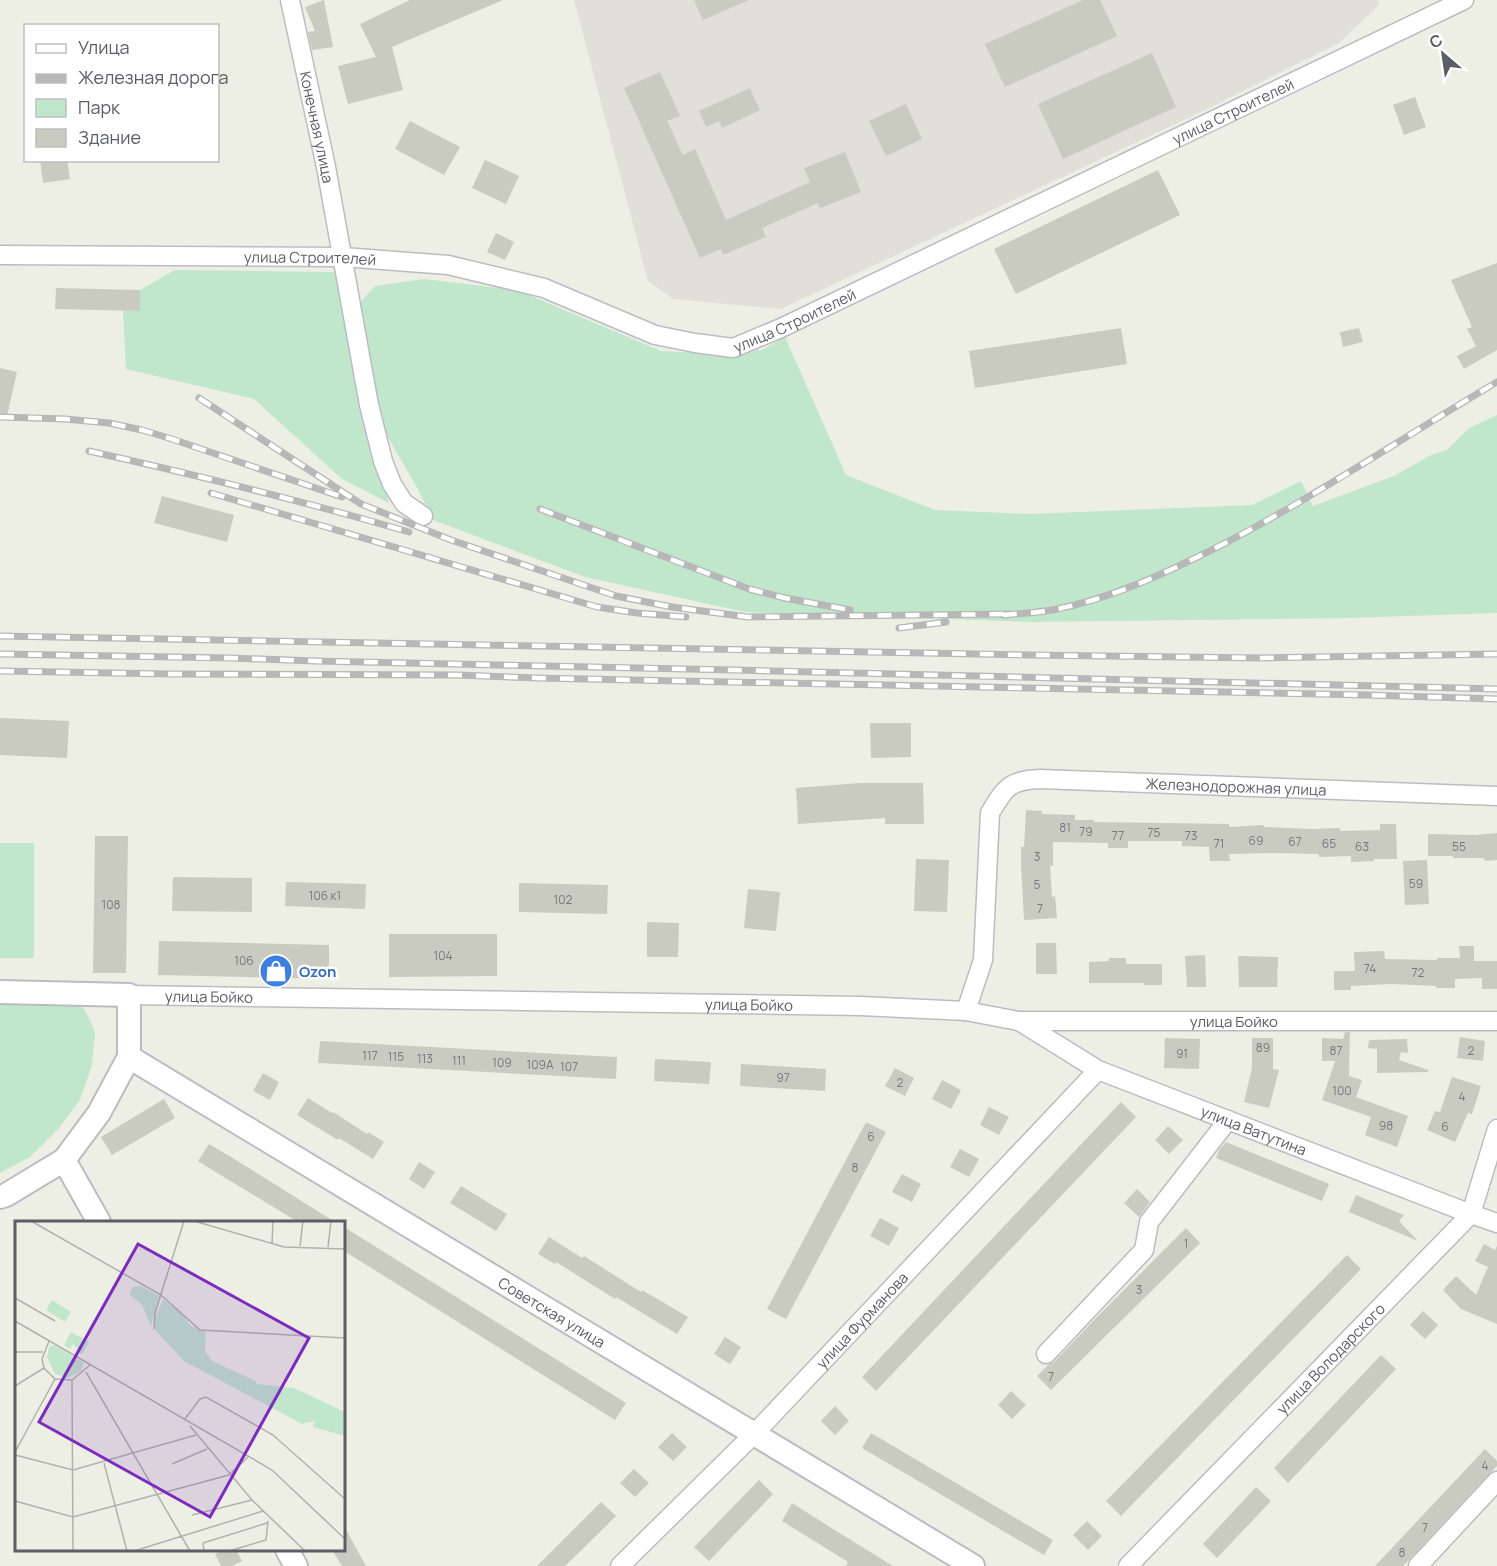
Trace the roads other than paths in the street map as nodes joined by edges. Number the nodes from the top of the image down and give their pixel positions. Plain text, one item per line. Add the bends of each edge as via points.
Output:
1 (290, 0) edge
2 (1464, 0) edge
3 (0, 255) edge
4 (343, 257) junction
5 (423, 516) dead end
6 (1497, 796) edge
7 (0, 992) edge
8 (129, 996) junction
9 (966, 1011) junction
10 (1018, 1021) junction
11 (1497, 1021) edge
12 (129, 1057) junction
13 (1098, 1070) junction
14 (1228, 1120) junction
15 (1497, 1129) edge
16 (64, 1160) junction
17 (0, 1197) edge
18 (1471, 1214) junction
19 (98, 1221) edge
20 (1497, 1223) edge
21 (1046, 1354) dead end
22 (753, 1434) junction
23 (1497, 1481) edge
24 (288, 1551) edge
25 (296, 1566) edge
26 (620, 1566) edge
27 (973, 1566) edge
28 (1128, 1566) edge
29 (1418, 1566) edge

1 - 4 street, Конечная улица
2 - 4 street, улица Строителей via 733,348 655,335 544,288 470,270
3 - 4 street, улица Строителей
4 - 5 street, Конечная улица via 383,461 404,503
6 - 9 street, Железнодорожная улица via 1026,779 1011,784 990,813 983,960
7 - 8 street, улица Бойко
8 - 9 street, улица Бойко
8 - 12 street
9 - 10 street, улица Бойко
10 - 11 street, улица Бойко
10 - 13 street, улица Ватутина
12 - 16 street via 99,1113
12 - 22 street, Советская улица
13 - 14 street, улица Ватутина
13 - 22 street, улица Фурманова
14 - 18 street, улица Ватутина
14 - 21 street via 1149,1222 1144,1250
15 - 18 street, улица Володарского
16 - 17 street
16 - 19 street
18 - 20 street, улица Ватутина
18 - 28 street, улица Володарского
22 - 26 street, улица Фурманова
22 - 27 street, Советская улица
23 - 29 street
24 - 25 street

